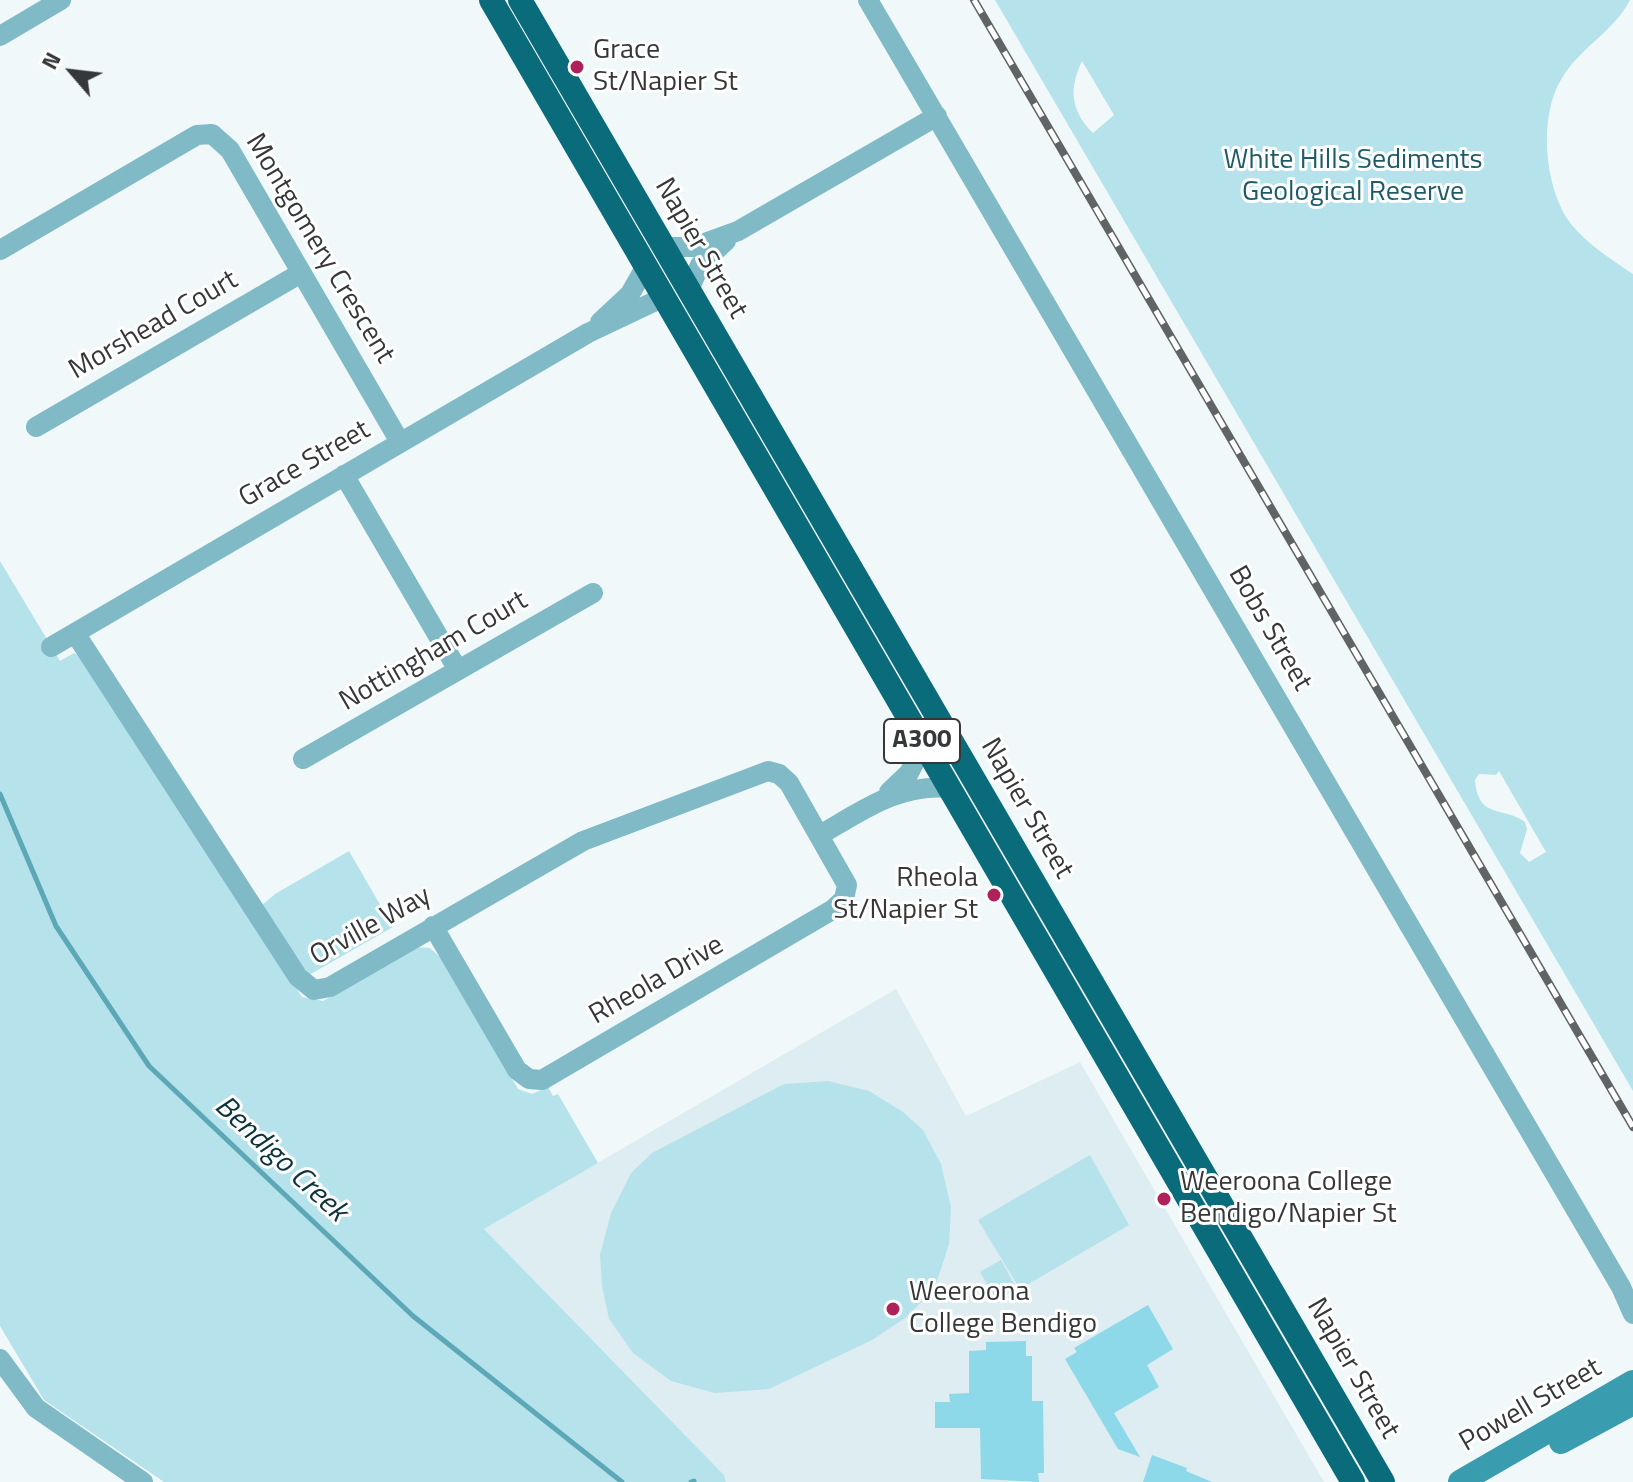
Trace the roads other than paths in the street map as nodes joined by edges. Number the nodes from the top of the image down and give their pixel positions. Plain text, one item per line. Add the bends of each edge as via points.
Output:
1 (61, 0) edge
2 (491, 0) edge
3 (520, 0) edge
4 (868, 0) edge
5 (0, 36) edge
6 (559, 67) junction
7 (937, 116) junction
8 (604, 143) junction
9 (609, 205) junction
10 (738, 231) junction
11 (664, 247) junction
12 (0, 250) edge
13 (646, 266) junction
14 (301, 273) junction
15 (689, 290) junction
16 (664, 297) junction
17 (588, 333) junction
18 (36, 427) dead end
19 (400, 442) junction
20 (344, 475) junction
21 (593, 593) dead end
22 (75, 633) junction
23 (51, 647) dead end
24 (458, 670) junction
25 (924, 744) junction
26 (303, 759) dead end
27 (962, 759) junction
28 (951, 788) junction
29 (880, 800) junction
30 (820, 835) junction
31 (1004, 880) junction
32 (433, 926) junction
33 (1627, 1294) edge
34 (1633, 1314) edge
35 (0, 1359) edge
36 (1633, 1382) edge
37 (1633, 1403) edge
38 (143, 1482) edge
39 (1353, 1482) edge
40 (1383, 1482) edge
41 (1460, 1482) edge
42 (1492, 1482) edge

1 - 5 street
2 - 9 highway, Napier Street / A300
3 - 6 highway, Napier Street / A300
4 - 7 street, Bobs Street
6 - 8 highway, Napier Street / A300
6 - 9 highway via 551,79
7 - 10 street
7 - 33 street, Bobs Street
8 - 11 highway, Napier Street / A300
8 - 16 highway via 637,223 666,275
9 - 13 highway, Napier Street / A300
10 - 11 street via 694,247
10 - 15 street via 703,261
11 - 15 highway, Napier Street / A300
12 - 14 street, Montgomery Crescent via 205,132 226,144
13 - 16 highway, Napier Street / A300
13 - 17 street, Grace Street via 630,294
14 - 18 street, Morshead Court
14 - 19 street, Montgomery Crescent
15 - 27 highway, Napier Street / A300
16 - 17 street, Grace Street
16 - 25 highway, Napier Street / A300
17 - 19 street, Grace Street
19 - 20 street, Grace Street
20 - 22 street, Grace Street
20 - 24 street
21 - 24 street, Nottingham Court
22 - 23 street, Grace Street
22 - 32 street, Orville Way via 303,984 314,990 330,987
24 - 26 street, Nottingham Court
25 - 28 highway, Napier Street / A300
25 - 29 street via 909,773
27 - 31 highway via 954,772
27 - 40 highway, Napier Street / A300
28 - 29 street via 909,789
28 - 31 highway, Napier Street / A300
29 - 30 street
30 - 32 street, Orville Way via 784,778 759,773 583,841
30 - 32 street, Rheola Drive via 847,885 839,905 542,1080 517,1070
31 - 39 highway, Napier Street / A300
33 - 34 street, Bobs Street
35 - 38 street via 36,1408
36 - 41 street, Powell Street
37 - 42 street, Powell Street

